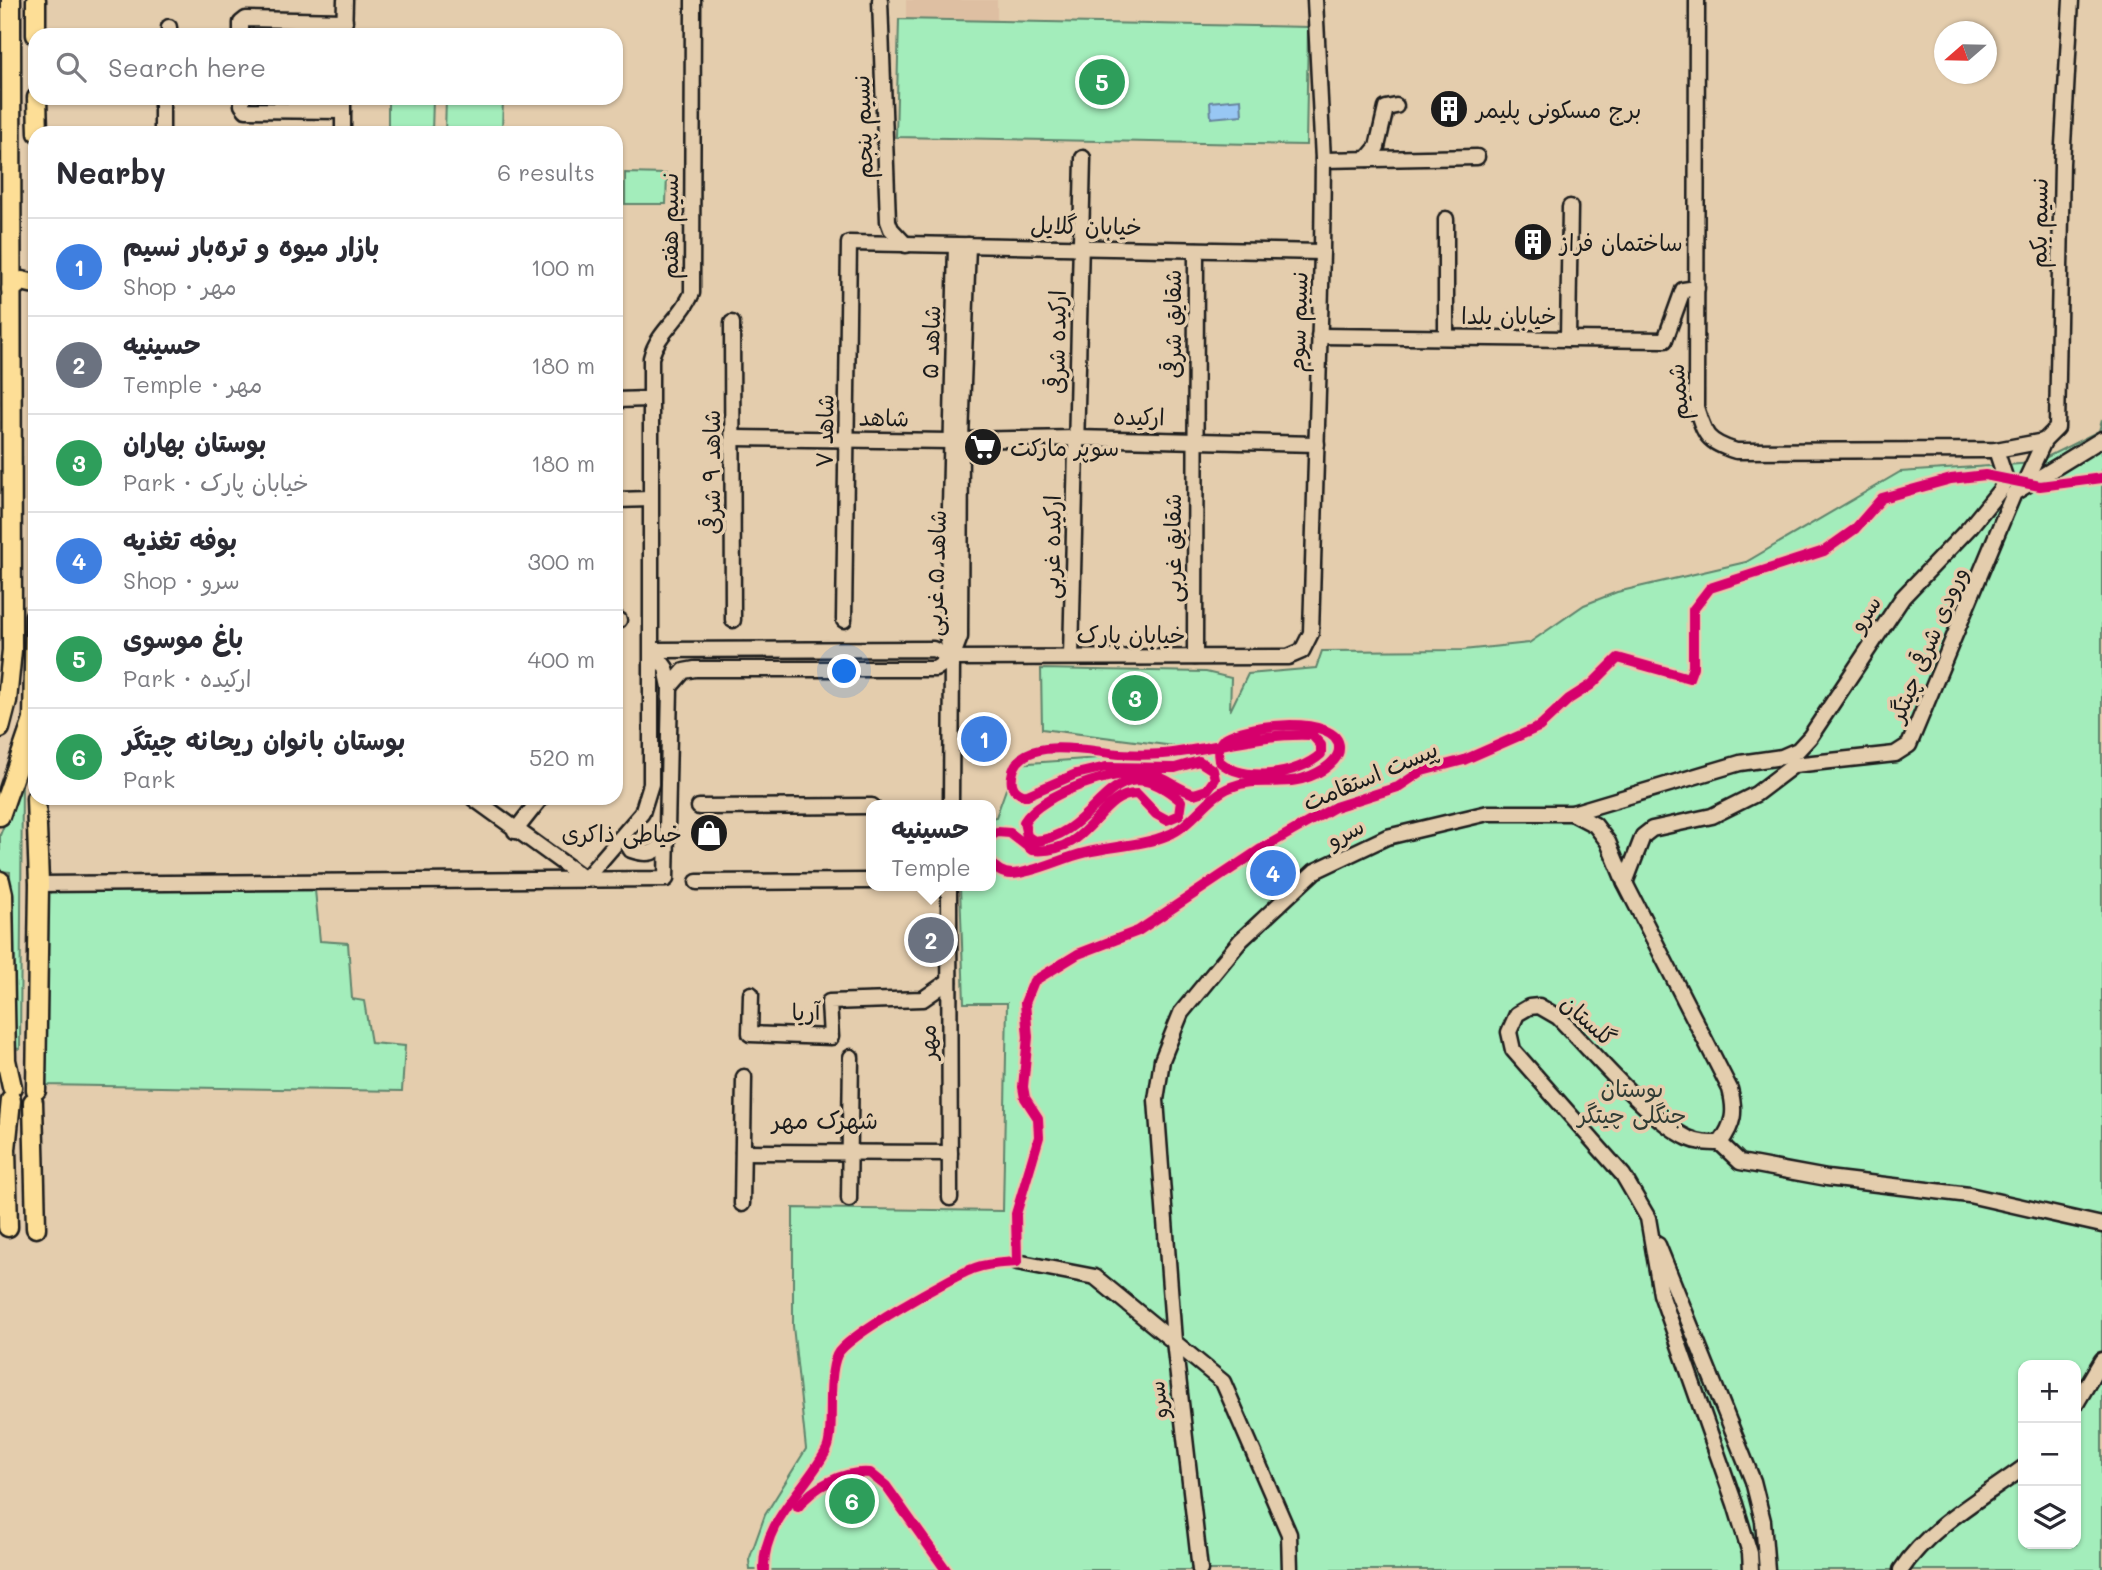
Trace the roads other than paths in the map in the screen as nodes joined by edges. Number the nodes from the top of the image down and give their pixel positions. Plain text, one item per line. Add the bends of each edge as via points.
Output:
1 (11, 0) edge
2 (36, 0) edge
3 (345, 0) edge
4 (693, 0) edge
5 (880, 0) edge
6 (1315, 0) edge
7 (1697, 0) edge
8 (2071, 0) edge
9 (36, 28) edge
10 (241, 28) edge
11 (344, 28) edge
12 (37, 105) edge
13 (162, 105) edge
14 (242, 105) edge
15 (327, 105) edge
16 (343, 105) edge
17 (1396, 106) dead end
18 (38, 126) edge
19 (162, 126) edge
20 (343, 126) edge
21 (1477, 157) dead end
22 (1083, 158) dead end
23 (1367, 159) junction
24 (1323, 160) junction
25 (6, 202) edge
26 (1570, 207) dead end
27 (1446, 219) dead end
28 (849, 243) joint
29 (906, 245) junction
30 (962, 245) junction
31 (1081, 247) junction
32 (1196, 250) junction
33 (1322, 253) junction
34 (28, 281) edge
35 (1697, 288) junction
36 (7, 299) edge
37 (732, 323) dead end
38 (1319, 336) junction
39 (1446, 337) junction
40 (1568, 339) junction
41 (623, 400) edge
42 (649, 400) junction
43 (735, 438) junction
44 (1076, 438) junction
45 (847, 439) junction
46 (2102, 439) edge
47 (956, 440) junction
48 (1195, 440) junction
49 (2044, 441) junction
50 (1317, 444) junction
51 (1996, 450) junction
52 (2019, 489) junction
53 (1996, 496) junction
54 (650, 499) junction
55 (623, 500) edge
56 (6, 530) edge
57 (733, 620) dead end
58 (844, 620) dead end
59 (1307, 645) joint
60 (653, 650) junction
61 (1071, 657) junction
62 (1195, 657) junction
63 (952, 658) junction
64 (670, 687) junction
65 (0, 729) edge
66 (28, 736) edge
67 (951, 800) edge
68 (36, 805) edge
69 (482, 805) edge
70 (535, 805) edge
71 (866, 806) edge
72 (699, 807) dead end
73 (1572, 813) junction
74 (0, 816) edge
75 (515, 831) junction
76 (623, 836) junction
77 (667, 838) junction
78 (585, 879) junction
79 (0, 881) edge
80 (866, 881) edge
81 (697, 882) dead end
82 (1625, 883) junction
83 (39, 884) junction
84 (949, 891) edge
85 (949, 981) junction
86 (751, 994) dead end
87 (5, 1018) junction
88 (36, 1018) junction
89 (851, 1057) dead end
90 (744, 1077) dead end
91 (8, 1092) edge
92 (34, 1096) junction
93 (1720, 1143) junction
94 (743, 1152) junction
95 (850, 1153) junction
96 (950, 1153) junction
97 (950, 1198) dead end
98 (849, 1199) dead end
99 (742, 1204) dead end
100 (1648, 1218) junction
101 (2102, 1225) edge
102 (8, 1227) dead end
103 (36, 1228) dead end
104 (1017, 1262) dead end
105 (1174, 1341) junction
106 (2102, 1360) edge
107 (2081, 1396) edge
108 (2018, 1472) edge
109 (1200, 1570) edge
110 (1290, 1570) edge
111 (1751, 1570) edge
112 (1767, 1570) edge
113 (1901, 1570) edge

1 - 25 main road
2 - 9 main road
3 - 11 street
4 - 42 street, نسیم هفتم via 692,293 687,306 653,347
5 - 29 street, نسیم پنجم via 888,221
6 - 24 street, نسیم سوم
7 - 35 street, شمیم
8 - 49 street, نسیم یکم via 2062,163 2057,428
10 - 11 street via 246,19
12 - 18 main road
13 - 19 street
14 - 15 street via 246,110
16 - 20 street
17 - 23 street via 1386,108 1377,147
21 - 23 street
22 - 31 street
23 - 24 street
24 - 33 street, نسیم سوم
25 - 36 main road
26 - 40 street, خیابان یلدا
27 - 39 street
28 - 29 street, خیابان گلایل
28 - 45 street, شاهد ۷
29 - 30 street, خیابان گلایل
30 - 31 street, خیابان گلایل
30 - 47 street, شاهد ۵
31 - 32 street, خیابان گلایل
31 - 44 street, ارکیده شرقی
32 - 33 street, خیابان گلایل
32 - 48 street, شقایق شرقی
33 - 38 street, نسیم سوم
34 - 36 main road
35 - 40 street via 1683,290 1665,340
35 - 51 street, شمیم via 1696,407 1703,431 1714,444 1736,452
36 - 56 main road
37 - 43 street, شاهد ۹ شرقی
38 - 39 street, خیابان یلدا
38 - 50 street, نسیم سوم
39 - 40 street, خیابان یلدا
41 - 42 street
42 - 54 street, نسیم هفتم
43 - 45 street, شاهد
43 - 57 street, شاهد ۹ شرقی
44 - 47 street, ارکیده
44 - 48 street, ارکیده
44 - 61 street, ارکیده غربی
45 - 47 street, شاهد
45 - 58 street, شاهد ۷
46 - 52 street
47 - 63 street, شاهد ۵ غربی via 947,637
48 - 50 street, ارکیده
48 - 62 street, شقایق غربی
49 - 51 street, شمیم
49 - 52 street, نسیم یکم
50 - 59 street, نسیم سوم
51 - 53 street, سرو via 2005,477
52 - 53 street
52 - 82 street, ورودی شرقی چیتگر via 1909,745 1895,754 1794,765 1756,794 1712,816 1653,829 1643,836
53 - 73 street, سرو via 1903,597 1798,750
54 - 55 street
54 - 60 street, نسیم هفتم
56 - 65 main road via 12,650
59 - 62 street, خیابان پارک via 1288,657
60 - 63 street, خیابان پارک via 933,649
60 - 64 street via 666,668
60 - 76 street, نسیم هفتم via 651,785 642,813
61 - 62 street, خیابان پارک
61 - 63 street, خیابان پارک
63 - 64 street, خیابان پارک via 935,669 695,669 684,671
63 - 67 street
64 - 77 street
66 - 74 main road
68 - 83 main road
69 - 75 street
70 - 75 street
71 - 72 street
73 - 82 street via 1595,825 1608,842
73 - 105 street, سرو via 1488,813 1450,820 1387,836 1315,871 1241,940 1181,1013 1162,1060 1156,1100
75 - 78 street
76 - 77 street via 631,850 646,855 659,850
76 - 78 street, نسیم هفتم
77 - 78 street via 666,879
78 - 83 street
79 - 87 main road via 4,894
80 - 81 street
82 - 93 street via 1730,1089 1735,1108 1731,1127
83 - 88 main road
84 - 85 street, مهر
85 - 86 street, آریا via 923,999 829,1002 831,1037 750,1034
85 - 96 street, مهر
87 - 88 main road
87 - 91 main road
88 - 92 main road
89 - 95 street
90 - 94 street
91 - 92 main road via 22,1107
91 - 102 main road
92 - 103 main road
93 - 100 street, گلستان via 1703,1143 1664,1123 1558,1017 1539,1006 1517,1014 1509,1032 1513,1049 1623,1175
93 - 101 street via 1741,1162 1827,1178 1969,1195
94 - 95 street
94 - 99 street
95 - 96 street
95 - 98 street
96 - 97 street, مهر
100 - 111 street, گلستان via 1661,1294 1735,1504
100 - 112 street via 1753,1480 1763,1521
104 - 105 street via 1095,1277
105 - 109 street, سرو
105 - 110 street via 1223,1382 1289,1534
106 - 107 street
108 - 113 street via 1913,1552

